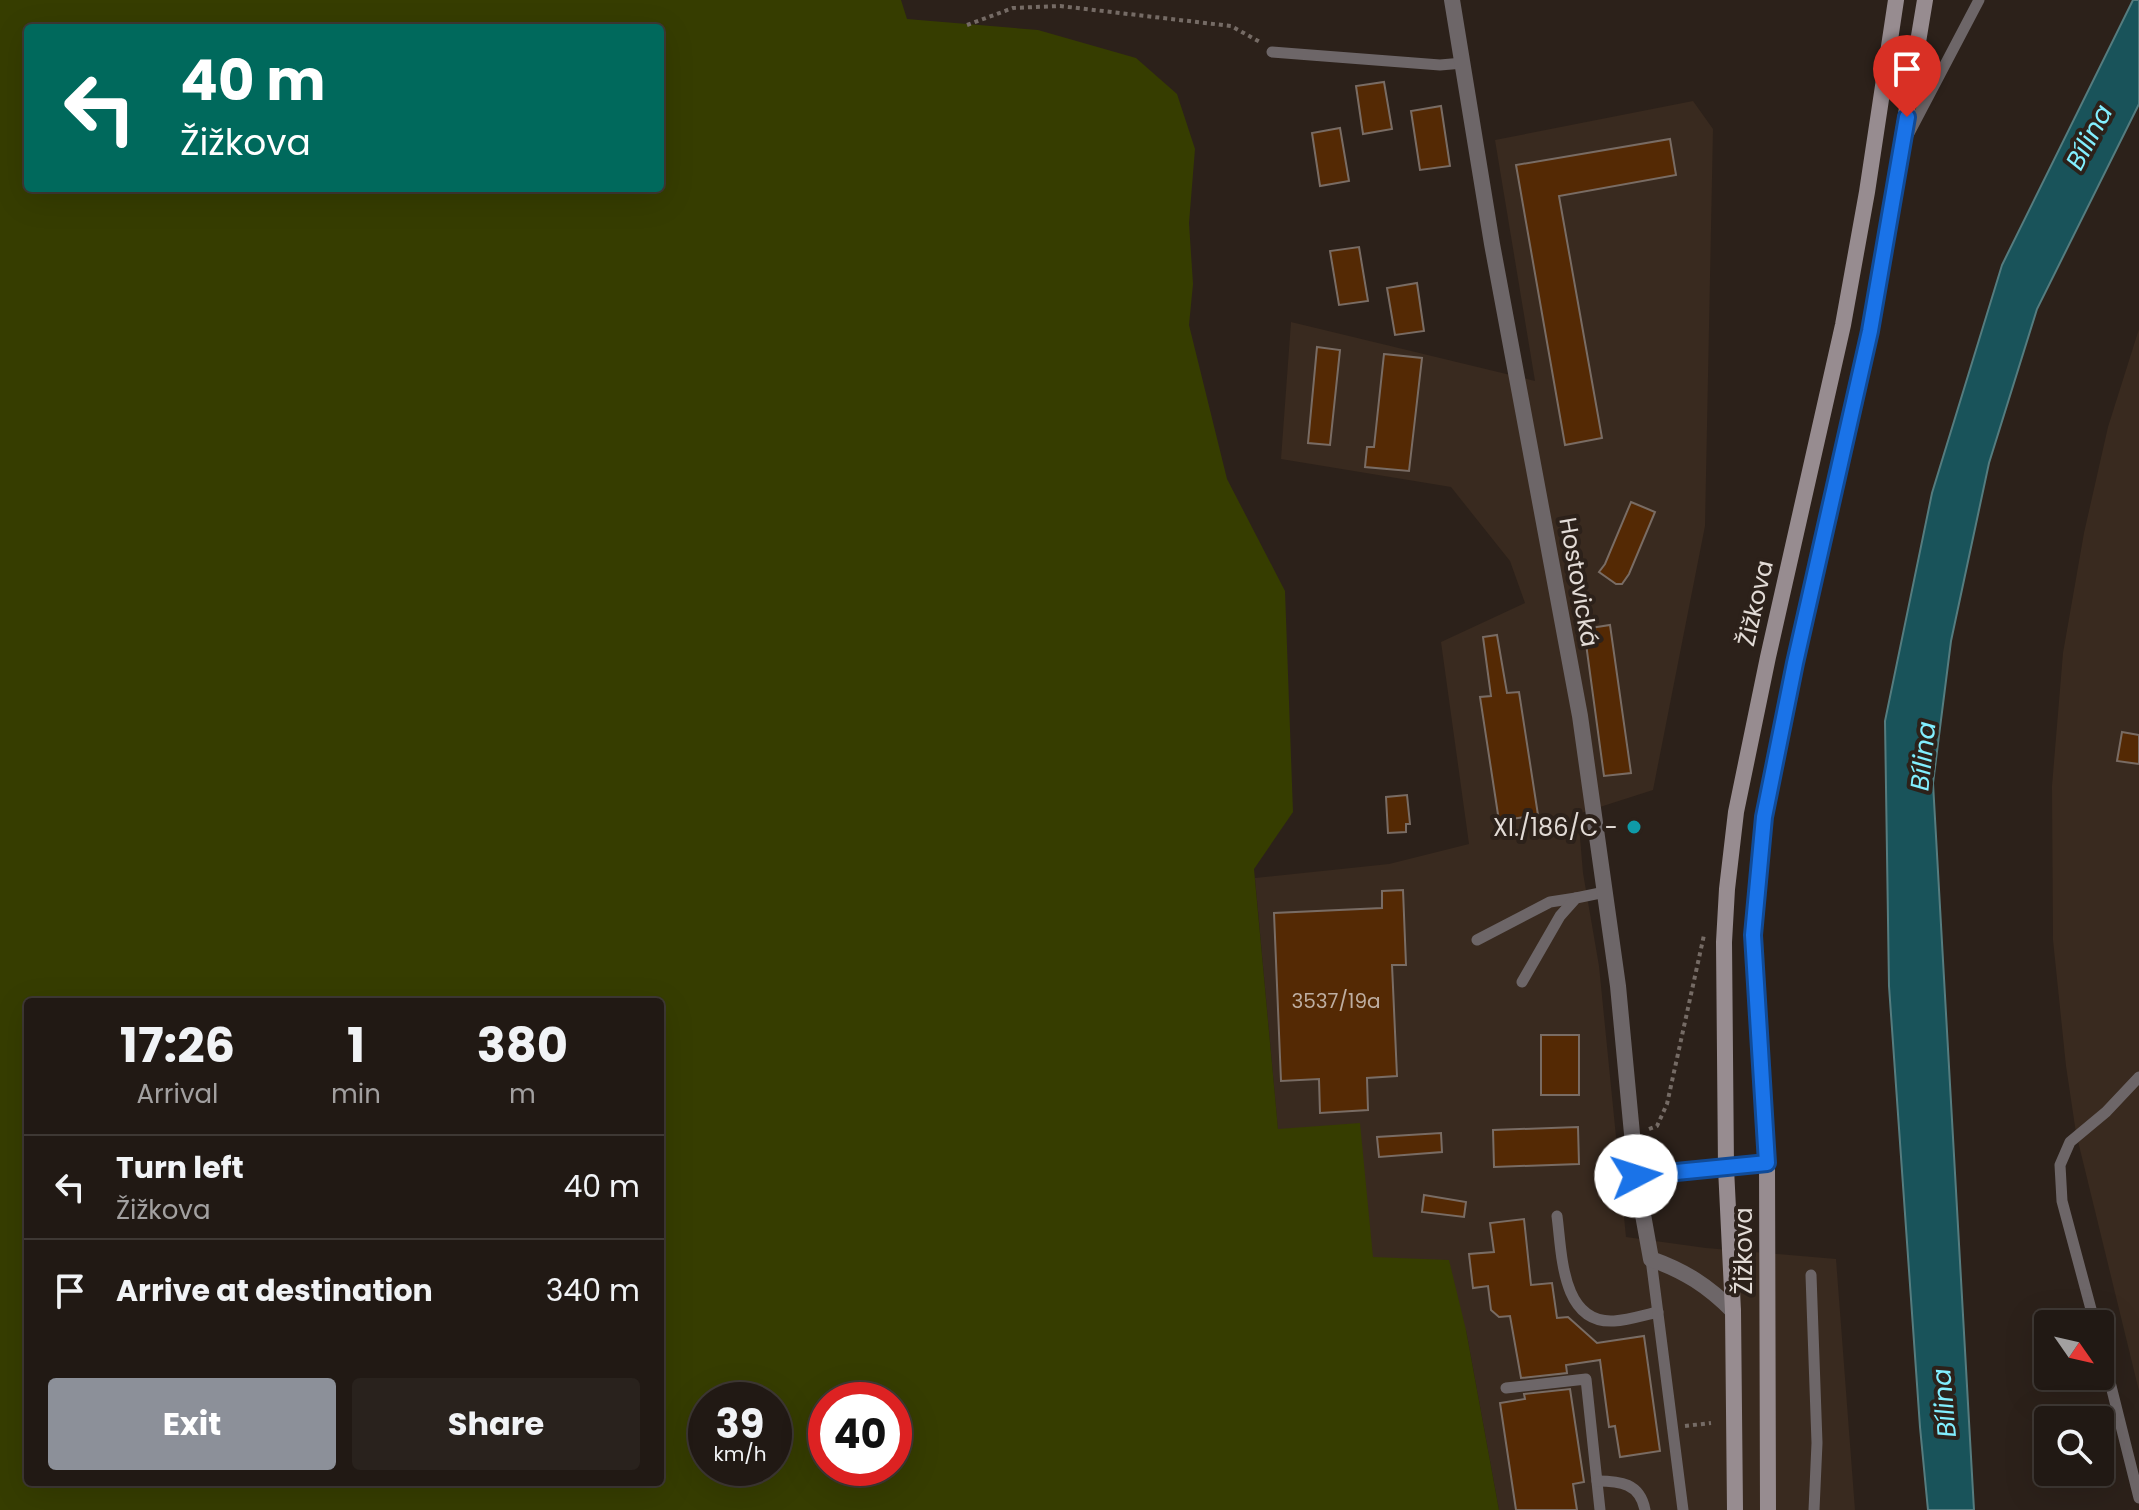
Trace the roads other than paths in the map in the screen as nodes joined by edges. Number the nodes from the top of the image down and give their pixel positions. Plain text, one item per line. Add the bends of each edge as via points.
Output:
1 (1452, 0) edge
2 (1896, 0) edge
3 (1925, 0) edge
4 (1979, 0) edge
5 (1272, 52) road end
6 (1463, 63) junction
7 (1902, 146) junction
8 (1605, 892) junction
9 (1576, 898) junction
10 (1477, 940) dead end
11 (1522, 982) dead end
12 (2139, 1077) edge
13 (1767, 1163) junction
14 (1726, 1168) junction
15 (1636, 1176) junction
16 (1557, 1216) dead end
17 (1651, 1259) junction
18 (1811, 1275) dead end
19 (2091, 1310) edge
20 (1733, 1311) junction
21 (1658, 1312) junction
22 (1506, 1388) dead end
23 (2112, 1390) edge
24 (1597, 1481) junction
25 (2139, 1498) edge
26 (1600, 1510) edge
27 (1645, 1510) edge
28 (1683, 1510) edge
29 (1735, 1510) edge
30 (1768, 1510) edge
31 (1814, 1510) edge

1 - 6 street, Hostovická
2 - 14 main road, Žižkova via 1843,325 1736,812 1724,942
3 - 7 main road, Žižkova
4 - 7 lane
5 - 6 lane
6 - 8 street, Hostovická via 1580,716
7 - 13 main road, Žižkova via 1870,331 1764,817 1753,935
8 - 9 lane
8 - 15 street, Hostovická
9 - 10 lane via 1550,902
9 - 11 lane
12 - 19 lane via 2070,1142 2060,1165 2062,1201
13 - 14 street
13 - 30 main road, Žižkova
14 - 15 street
14 - 20 main road, Žižkova
15 - 17 street, Hostovická
16 - 21 lane via 1565,1279 1583,1311 1594,1319 1613,1321
17 - 20 street via 1690,1274
17 - 21 lane
18 - 31 lane
20 - 29 main road, Žižkova
21 - 28 lane
22 - 24 lane via 1586,1379
23 - 25 lane
24 - 26 lane
24 - 27 lane via 1623,1481 1636,1490

